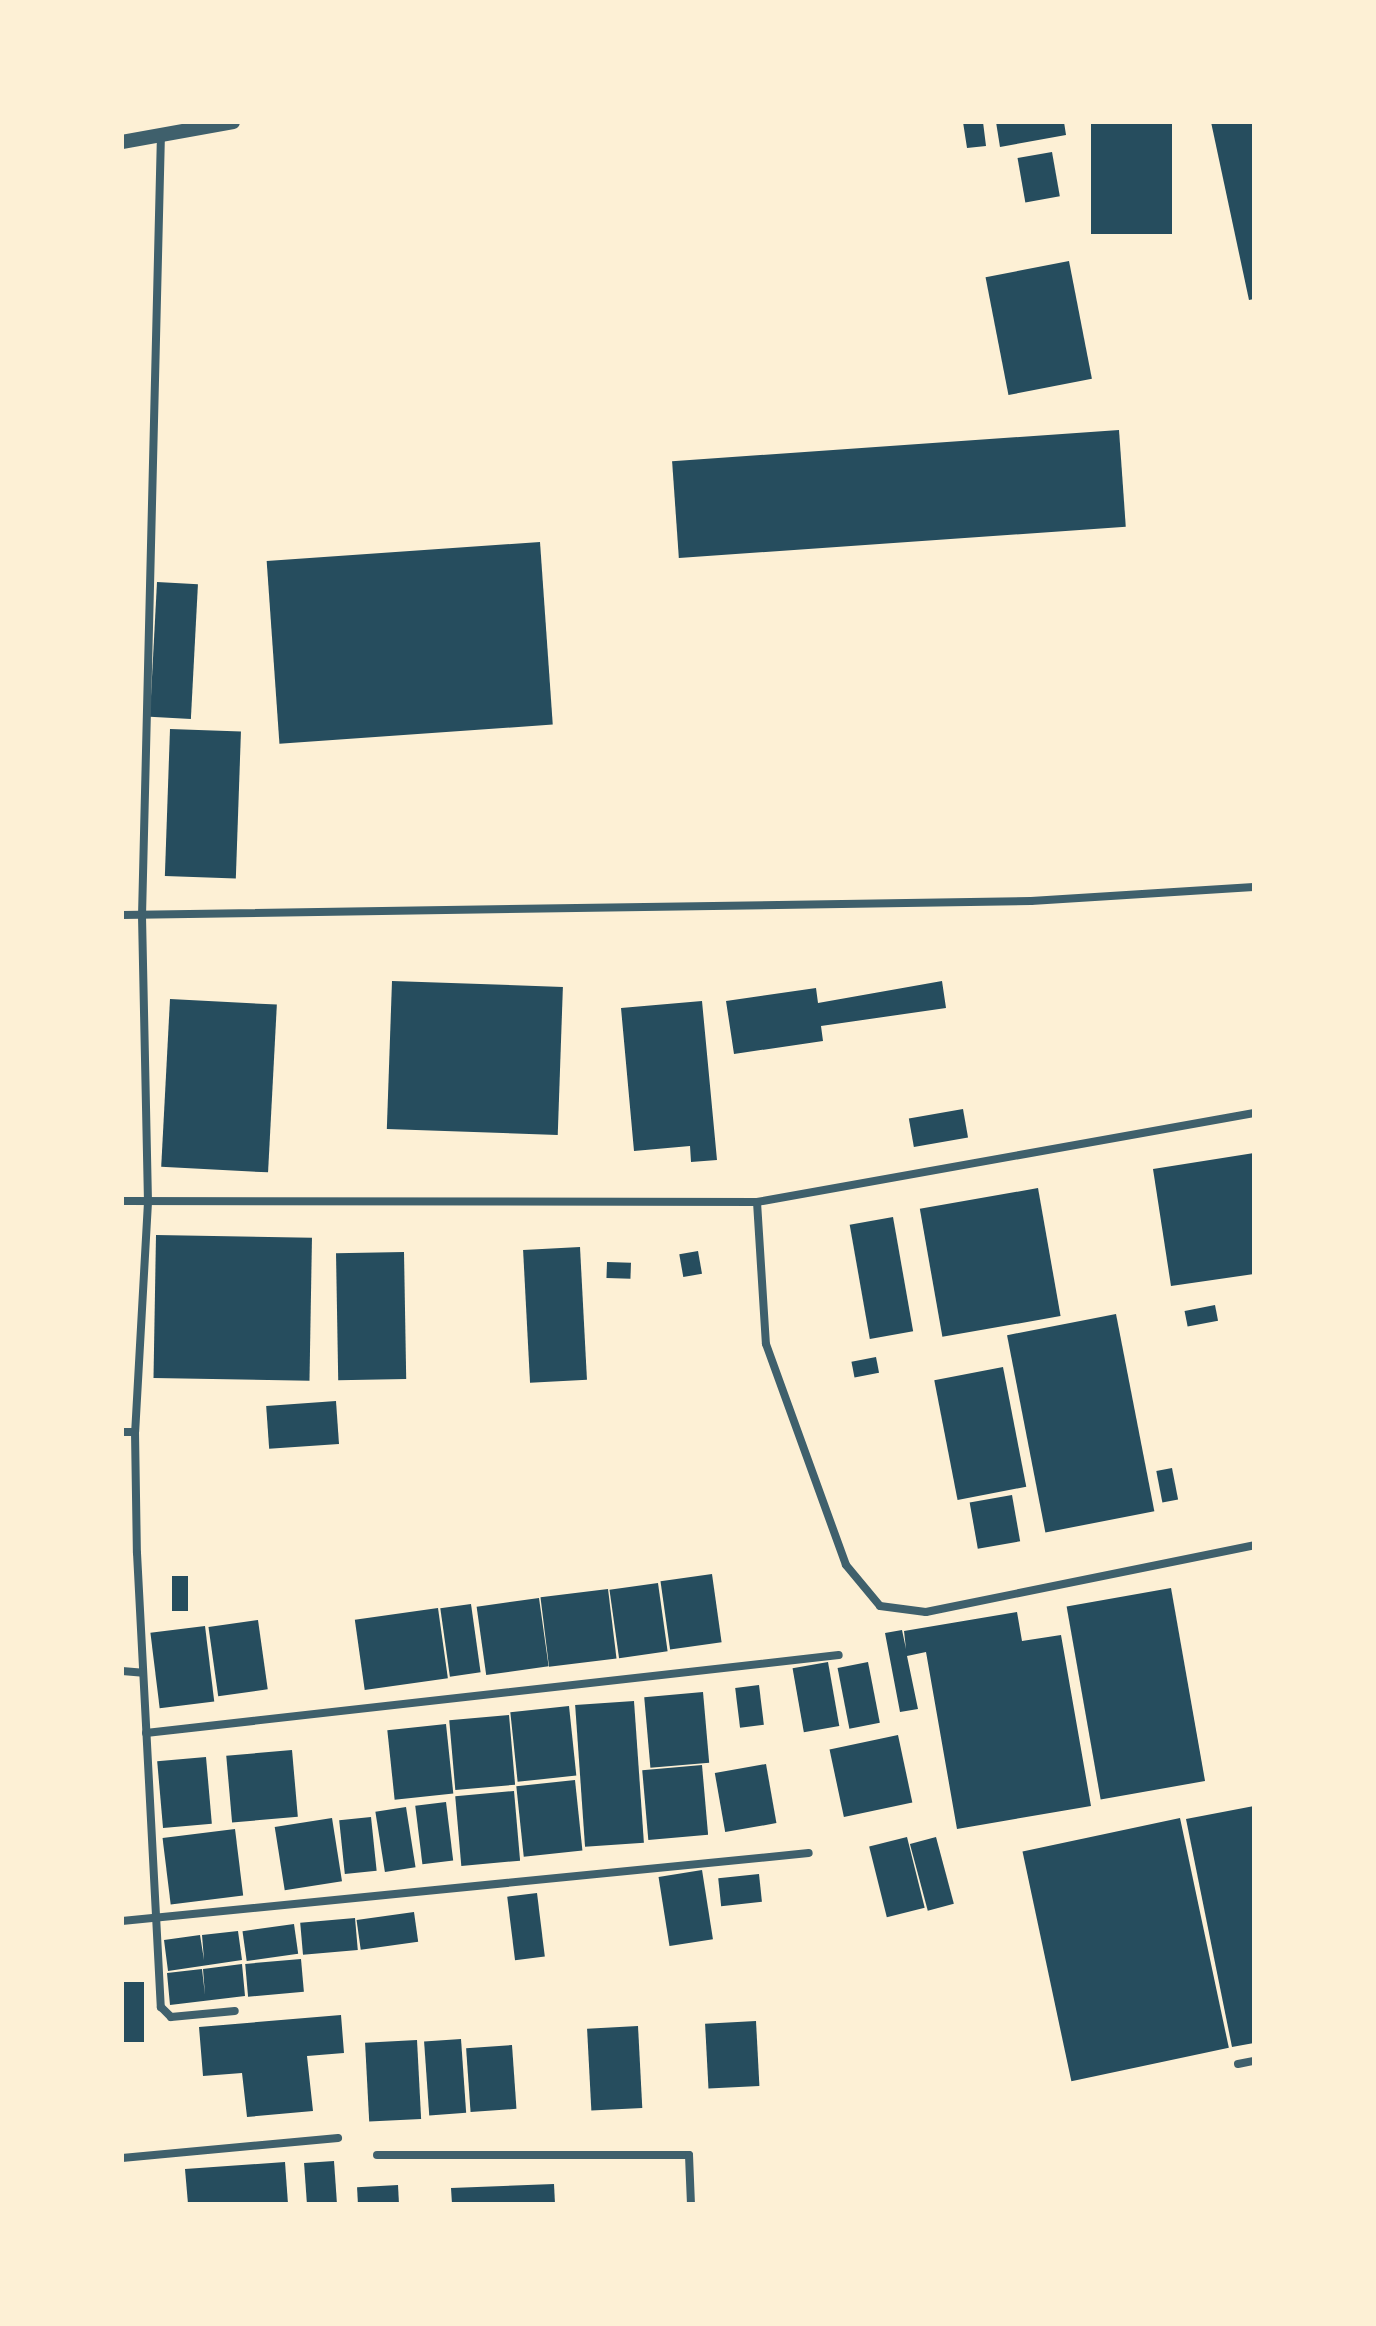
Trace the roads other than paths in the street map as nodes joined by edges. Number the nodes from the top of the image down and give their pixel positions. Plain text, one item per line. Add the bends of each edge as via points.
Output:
1 (233, 122) edge
2 (161, 132) junction
3 (122, 142) edge
4 (1254, 887) edge
5 (122, 915) edge
6 (142, 916) junction
7 (1254, 1113) edge
8 (122, 1201) edge
9 (148, 1202) junction
10 (757, 1202) junction
11 (122, 1432) edge
12 (135, 1432) junction
13 (1254, 1545) edge
14 (839, 1655) dead end
15 (122, 1671) edge
16 (143, 1673) junction
17 (146, 1733) junction
18 (809, 1853) dead end
19 (122, 1921) edge
20 (156, 1921) junction
21 (235, 2011) dead end
22 (1254, 2061) edge
23 (1238, 2064) dead end
24 (338, 2138) dead end
25 (377, 2155) dead end
26 (122, 2158) edge
27 (691, 2204) edge

1 - 2 street
2 - 3 street
2 - 6 street
4 - 6 street via 1031,901
5 - 6 street
6 - 9 street
7 - 10 street
8 - 9 street
9 - 10 street
9 - 12 street
10 - 13 street via 766,1344 846,1565 880,1606 926,1612
11 - 12 street
12 - 16 street
14 - 17 street
15 - 16 street
16 - 17 street
17 - 20 street
18 - 20 street
19 - 20 street
20 - 21 street via 165,2015
22 - 23 street
24 - 26 street
25 - 27 street via 689,2155

